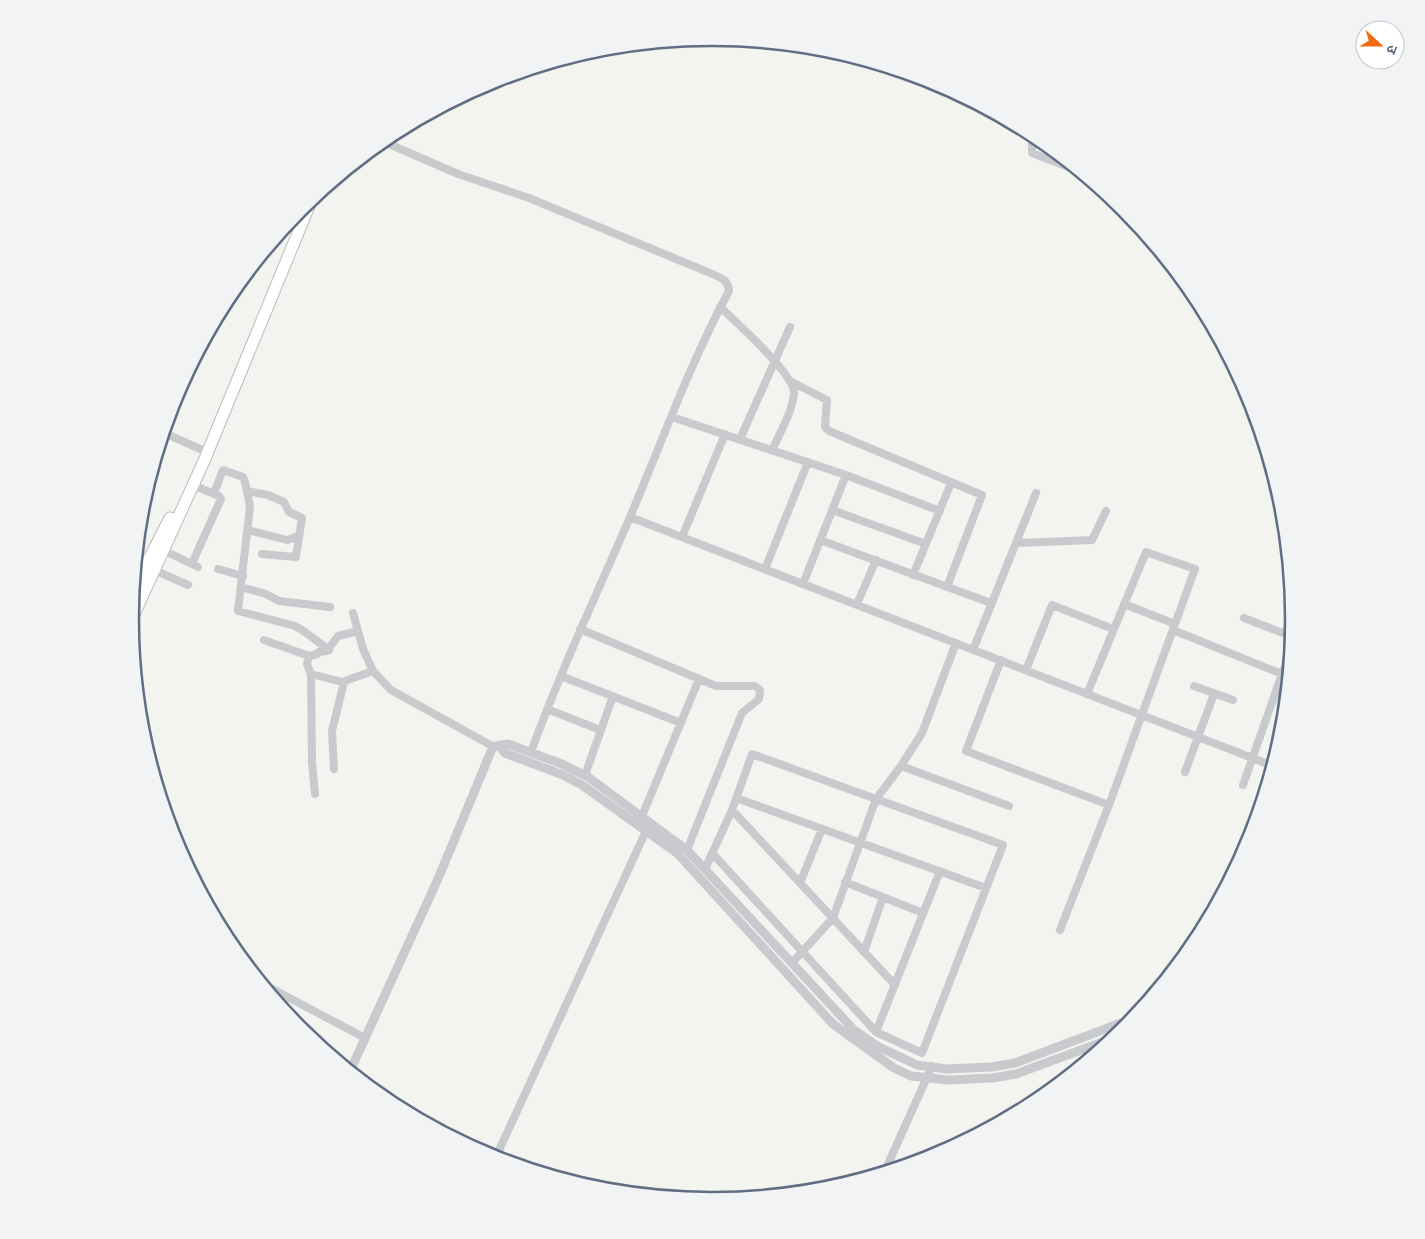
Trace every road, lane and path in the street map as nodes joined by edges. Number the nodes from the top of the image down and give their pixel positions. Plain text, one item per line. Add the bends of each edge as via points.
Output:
1 (1032, 144) edge
2 (391, 145) edge
3 (1058, 163) edge
4 (295, 227) edge
5 (720, 307) junction
6 (790, 327) dead end
7 (775, 361) junction
8 (790, 381) junction
9 (672, 416) junction
10 (725, 434) junction
11 (170, 435) edge
12 (740, 440) junction
13 (772, 450) junction
14 (205, 451) junction
15 (808, 462) junction
16 (846, 475) junction
17 (952, 483) junction
18 (193, 485) junction
19 (247, 491) junction
20 (214, 493) junction
21 (1036, 493) dead end
22 (832, 510) junction
23 (940, 511) junction
24 (1106, 511) dead end
25 (630, 517) junction
26 (248, 530) junction
27 (299, 536) junction
28 (682, 537) junction
29 (820, 540) junction
30 (1017, 543) junction
31 (926, 544) junction
32 (163, 550) junction
33 (262, 554) dead end
34 (194, 559) dead end
35 (876, 560) junction
36 (198, 568) dead end
37 (218, 569) dead end
38 (765, 569) junction
39 (154, 570) junction
40 (913, 574) junction
41 (141, 575) edge
42 (243, 576) junction
43 (803, 584) junction
44 (188, 585) dead end
45 (241, 587) junction
46 (947, 587) junction
47 (139, 602) edge
48 (991, 603) junction
49 (857, 604) junction
50 (1124, 604) junction
51 (330, 607) dead end
52 (353, 613) dead end
53 (1244, 618) dead end
54 (1174, 627) junction
55 (580, 629) junction
56 (1114, 629) junction
57 (358, 631) junction
58 (1286, 634) edge
59 (264, 640) dead end
60 (956, 643) junction
61 (329, 650) junction
62 (973, 650) junction
63 (309, 656) junction
64 (1001, 660) junction
65 (1026, 670) junction
66 (373, 671) junction
67 (1283, 671) edge
68 (311, 674) junction
69 (1282, 674) junction
70 (561, 676) junction
71 (699, 679) junction
72 (344, 682) junction
73 (1194, 686) dead end
74 (1087, 694) junction
75 (1214, 694) junction
76 (613, 696) junction
77 (1233, 700) dead end
78 (547, 709) junction
79 (1142, 715) junction
80 (681, 723) junction
81 (600, 730) junction
82 (1198, 737) junction
83 (496, 747) junction
84 (531, 752) junction
85 (1252, 758) junction
86 (1267, 764) edge
87 (901, 766) junction
88 (334, 769) dead end
89 (1185, 772) dead end
90 (584, 776) junction
91 (1243, 784) dead end
92 (315, 794) dead end
93 (736, 798) junction
94 (876, 799) junction
95 (1109, 805) junction
96 (1009, 806) dead end
97 (732, 810) junction
98 (642, 816) junction
99 (822, 829) junction
100 (646, 831) junction
101 (861, 843) junction
102 (687, 850) junction
103 (712, 853) junction
104 (705, 869) junction
105 (940, 871) junction
106 (845, 882) junction
107 (800, 883) junction
108 (986, 888) junction
109 (883, 897) junction
110 (923, 913) junction
111 (833, 918) junction
112 (1060, 930) dead end
113 (803, 951) junction
114 (864, 952) junction
115 (792, 963) junction
116 (895, 985) junction
117 (278, 993) edge
118 (1117, 1026) edge
119 (1112, 1028) joint
120 (876, 1032) junction
121 (365, 1038) junction
122 (1095, 1046) edge
123 (353, 1065) edge
124 (932, 1066) junction
125 (926, 1078) junction
126 (499, 1151) edge
127 (888, 1165) edge

1 - 3 street via 1032,153
2 - 5 street via 458,174 529,198 725,280 729,291
4 - 14 main road
5 - 7 street
5 - 9 street
6 - 7 street
7 - 8 street
7 - 12 street
8 - 13 street via 794,391
8 - 17 street via 827,400 825,427 829,431
9 - 10 street
9 - 25 street
10 - 12 street
10 - 28 street
11 - 14 street
12 - 13 street
13 - 15 street
14 - 18 main road
14 - 41 main road
15 - 16 street
15 - 38 street
16 - 22 street
16 - 23 street
17 - 23 street
17 - 46 street via 982,495
18 - 20 street
18 - 32 main road
19 - 20 street via 243,477 223,470
19 - 26 street via 250,506
19 - 27 street via 284,502 289,512 301,516
20 - 34 street via 221,499
21 - 30 street
22 - 29 street
22 - 31 street
23 - 31 street
24 - 30 street via 1092,540
25 - 28 street
25 - 55 street
26 - 27 street via 287,540
26 - 42 street
27 - 33 street via 296,557
28 - 38 street
29 - 35 street
29 - 43 street
30 - 48 street
31 - 40 street
32 - 36 street
32 - 39 main road
35 - 40 street
35 - 49 street
37 - 42 street
38 - 43 street
39 - 44 street
39 - 47 main road
40 - 46 street
42 - 45 street
43 - 49 street
45 - 51 street via 279,601
45 - 61 street via 238,611 294,626
46 - 48 street
48 - 62 street
49 - 60 street
50 - 54 street
50 - 54 street via 1146,552 1195,570
50 - 56 street
52 - 57 street
53 - 58 street
54 - 69 street
54 - 79 street
55 - 70 street
55 - 71 street
56 - 65 street via 1052,605
56 - 74 street
57 - 61 street via 338,636
57 - 66 street
59 - 63 street
60 - 62 street
60 - 87 street via 922,733
61 - 63 street
62 - 64 street
63 - 68 street
64 - 65 street
64 - 95 street via 966,751
65 - 74 street
66 - 72 street
66 - 83 street via 391,690
67 - 69 street
68 - 72 street
68 - 92 street
69 - 85 street
70 - 76 street
70 - 78 street
71 - 80 street
71 - 102 street via 716,686 758,687 760,695 742,713
72 - 88 street via 332,732
73 - 75 street
74 - 79 street
75 - 77 street
75 - 82 street
76 - 80 street
76 - 81 street
78 - 81 street
78 - 84 street
79 - 82 street
79 - 95 street
80 - 98 street
81 - 90 street
82 - 85 street
82 - 89 street
83 - 84 street via 508,744
83 - 100 street via 582,784
83 - 121 street
84 - 90 street
85 - 86 street
85 - 91 street
87 - 94 street
87 - 96 street
90 - 98 street
93 - 94 street via 752,754
93 - 97 street
93 - 99 street
94 - 101 street
94 - 108 street via 1003,845
95 - 112 street
97 - 103 street
97 - 107 street
98 - 102 street
99 - 101 street
99 - 107 street
100 - 125 street via 685,860 833,1024 894,1068 911,1076
100 - 126 street
101 - 105 street
101 - 106 street
102 - 104 street
103 - 104 street
103 - 113 street
104 - 115 street
105 - 108 street
105 - 110 street
106 - 109 street
106 - 111 street
107 - 111 street
108 - 120 street via 922,1053
109 - 110 street
109 - 114 street
110 - 116 street
111 - 113 street
111 - 114 street
113 - 115 street
113 - 120 street
114 - 116 street
115 - 124 street via 854,1030 896,1056 917,1065
116 - 120 street
117 - 121 street
118 - 119 street
119 - 124 street via 1015,1063 992,1068
121 - 123 street
122 - 125 street via 1016,1074 993,1078
124 - 125 street
125 - 127 street

